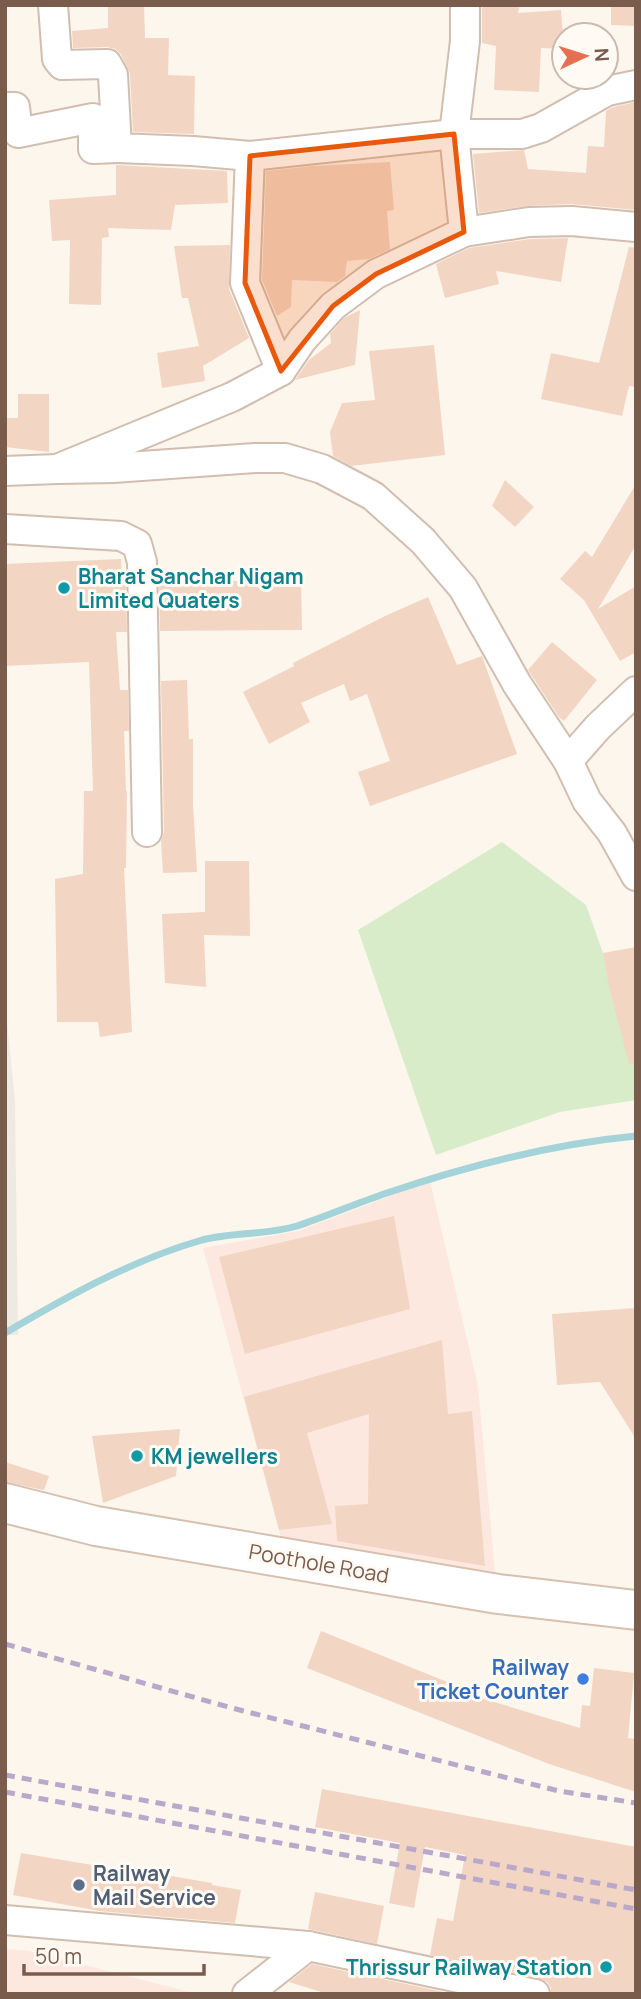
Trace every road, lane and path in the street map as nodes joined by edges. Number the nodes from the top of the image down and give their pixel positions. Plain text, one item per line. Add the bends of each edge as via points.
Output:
1 (53, 5) edge
2 (465, 5) edge
3 (636, 85) edge
4 (5, 107) edge
5 (454, 134) junction
6 (117, 148) junction
7 (250, 156) junction
8 (636, 227) edge
9 (464, 232) junction
10 (281, 371) junction
11 (57, 469) junction
12 (5, 471) edge
13 (5, 529) edge
14 (636, 691) edge
15 (568, 761) junction
16 (624, 830) edge
17 (147, 832) dead end
18 (636, 876) edge
19 (5, 1503) edge
20 (636, 1610) edge
21 (5, 1920) edge
22 (308, 1946) junction
23 (247, 1994) edge
24 (535, 1994) edge

1 - 6 street via 57,59 62,65 107,64 113,75
2 - 5 street
3 - 5 street via 607,91 522,134
4 - 6 street via 15,107 19,133 93,118 93,149
5 - 7 street
5 - 9 street
6 - 7 street
7 - 10 street via 245,283
8 - 9 street via 530,222
9 - 10 street via 376,274 333,306
10 - 11 street via 232,397
11 - 12 street
11 - 15 street via 285,458 322,469 373,496 423,541 463,589
13 - 17 street via 121,536 137,544 142,562
14 - 15 street
15 - 16 street via 587,801
16 - 18 street
19 - 20 street, Poothole Road via 96,1526 498,1594
21 - 22 street
22 - 23 street
22 - 24 street

